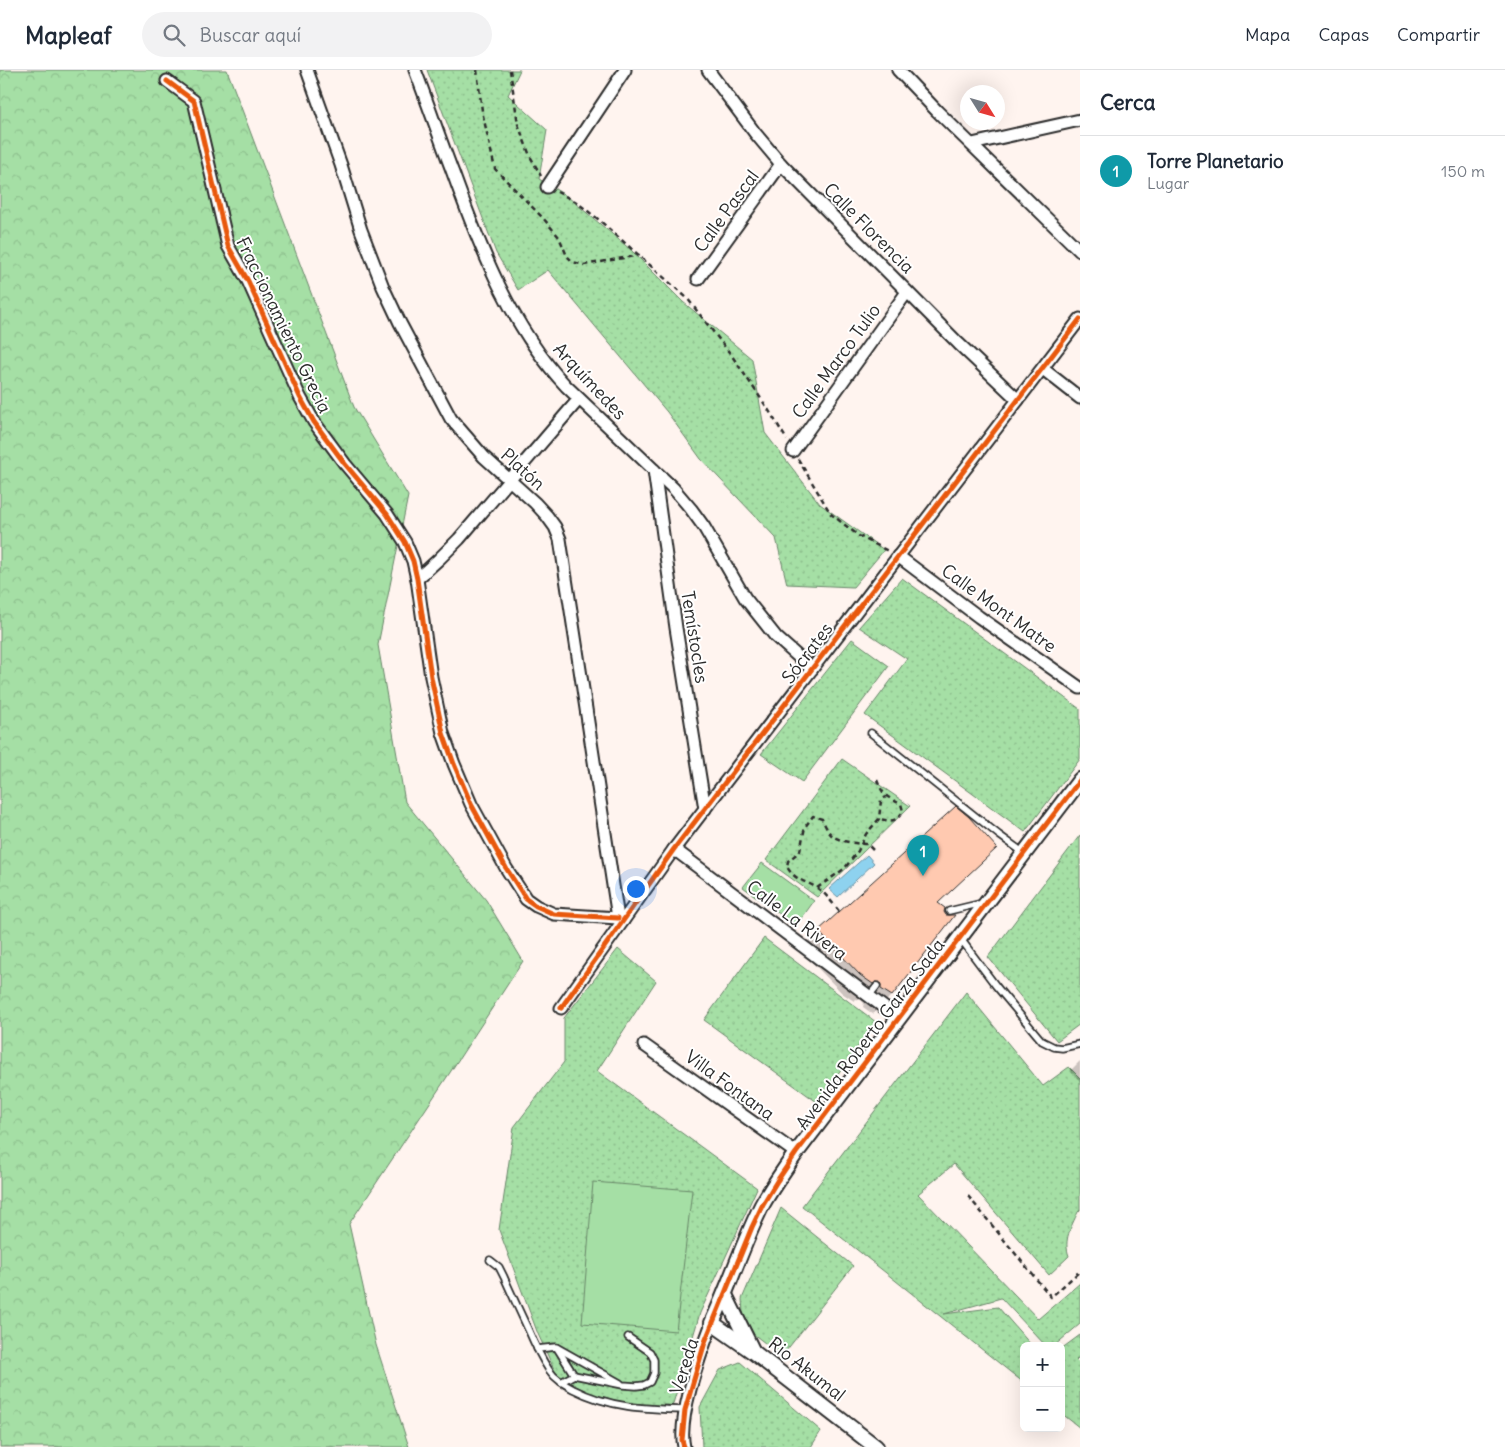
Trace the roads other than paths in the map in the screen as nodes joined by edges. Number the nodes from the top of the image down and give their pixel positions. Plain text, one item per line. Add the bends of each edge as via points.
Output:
1 (307, 70) edge
2 (415, 70) edge
3 (625, 70) edge
4 (708, 70) edge
5 (898, 70) edge
6 (167, 81) dead end
7 (1080, 120) edge
8 (972, 144) junction
9 (781, 164) junction
10 (547, 187) dead end
11 (1080, 251) edge
12 (698, 279) dead end
13 (907, 292) junction
14 (1080, 319) edge
15 (1043, 369) junction
16 (1080, 398) edge
17 (579, 399) junction
18 (1018, 400) junction
19 (793, 451) road end
20 (654, 470) junction
21 (510, 480) junction
22 (898, 556) junction
23 (417, 579) junction
24 (812, 669) junction
25 (1080, 688) edge
26 (871, 734) dead end
27 (1080, 780) edge
28 (705, 809) junction
29 (674, 849) junction
30 (1024, 853) junction
31 (984, 906) junction
32 (949, 911) dead end
33 (620, 919) junction
34 (960, 938) junction
35 (877, 986) dead end
36 (869, 996) junction
37 (561, 1008) dead end
38 (898, 1018) junction
39 (1080, 1044) edge
40 (644, 1045) dead end
41 (796, 1153) junction
42 (490, 1260) dead end
43 (725, 1295) junction
44 (712, 1323) junction
45 (628, 1337) dead end
46 (556, 1347) junction
47 (537, 1349) junction
48 (752, 1351) junction
49 (574, 1375) junction
50 (561, 1382) junction
51 (624, 1385) junction
52 (685, 1410) junction
53 (684, 1447) edge
54 (876, 1447) edge

1 - 21 street, Platón via 361,230 400,323 451,419 484,457
2 - 17 street, Arquímedes via 486,259 528,337 555,374
3 - 10 street
4 - 9 street, Calle Florencia
5 - 8 street
6 - 23 street, Fraccionamiento Grecia via 194,101 228,246 248,281 300,397 328,442 397,527
7 - 8 street
8 - 11 street
9 - 12 street, Calle Pascal
9 - 13 street, Calle Florencia
13 - 18 street, Calle Florencia
13 - 19 street, Calle Marco Tulio
14 - 15 street, Sócrates
15 - 16 street
15 - 18 street, Sócrates
17 - 20 street, Arquímedes
17 - 21 street
18 - 22 street, Sócrates
20 - 24 street, Arquímedes via 686,502 704,526 744,598 761,620
20 - 28 street, Temístocles
21 - 23 street via 459,539
21 - 33 street, Platón via 547,516 560,540
22 - 24 street, Sócrates
22 - 25 street, Calle Mont Matre
23 - 33 street, Fraccionamiento Grecia via 431,677 443,733 471,804 513,880 526,899 545,911
24 - 28 street, Sócrates
26 - 30 lane
27 - 30 street, Avenida Roberto Garza Sada
28 - 29 street, Sócrates
29 - 33 street, Sócrates
29 - 36 street, Calle La Rivera
30 - 31 street, Avenida Roberto Garza Sada
31 - 32 lane via 978,904
31 - 34 street, Avenida Roberto Garza Sada
33 - 37 street, Sócrates
34 - 38 street, Avenida Roberto Garza Sada
34 - 39 lane via 1042,1041 1062,1048
35 - 36 lane
36 - 38 street, Calle La Rivera
38 - 41 street, Avenida Roberto Garza Sada
40 - 41 street, Villa Fontana
41 - 43 street, Avenida Roberto Garza Sada via 763,1204
42 - 47 lane via 504,1277
43 - 44 street, Avenida Roberto Garza Sada
43 - 48 street
44 - 48 street, Rio Akumal
44 - 52 street, Vereda
45 - 51 lane via 650,1352 654,1373 650,1382 644,1385
46 - 47 lane
46 - 49 lane
46 - 51 lane
47 - 50 lane
48 - 54 street, Rio Akumal
49 - 50 lane
49 - 51 lane
50 - 52 lane via 625,1407
52 - 53 street, Vereda

